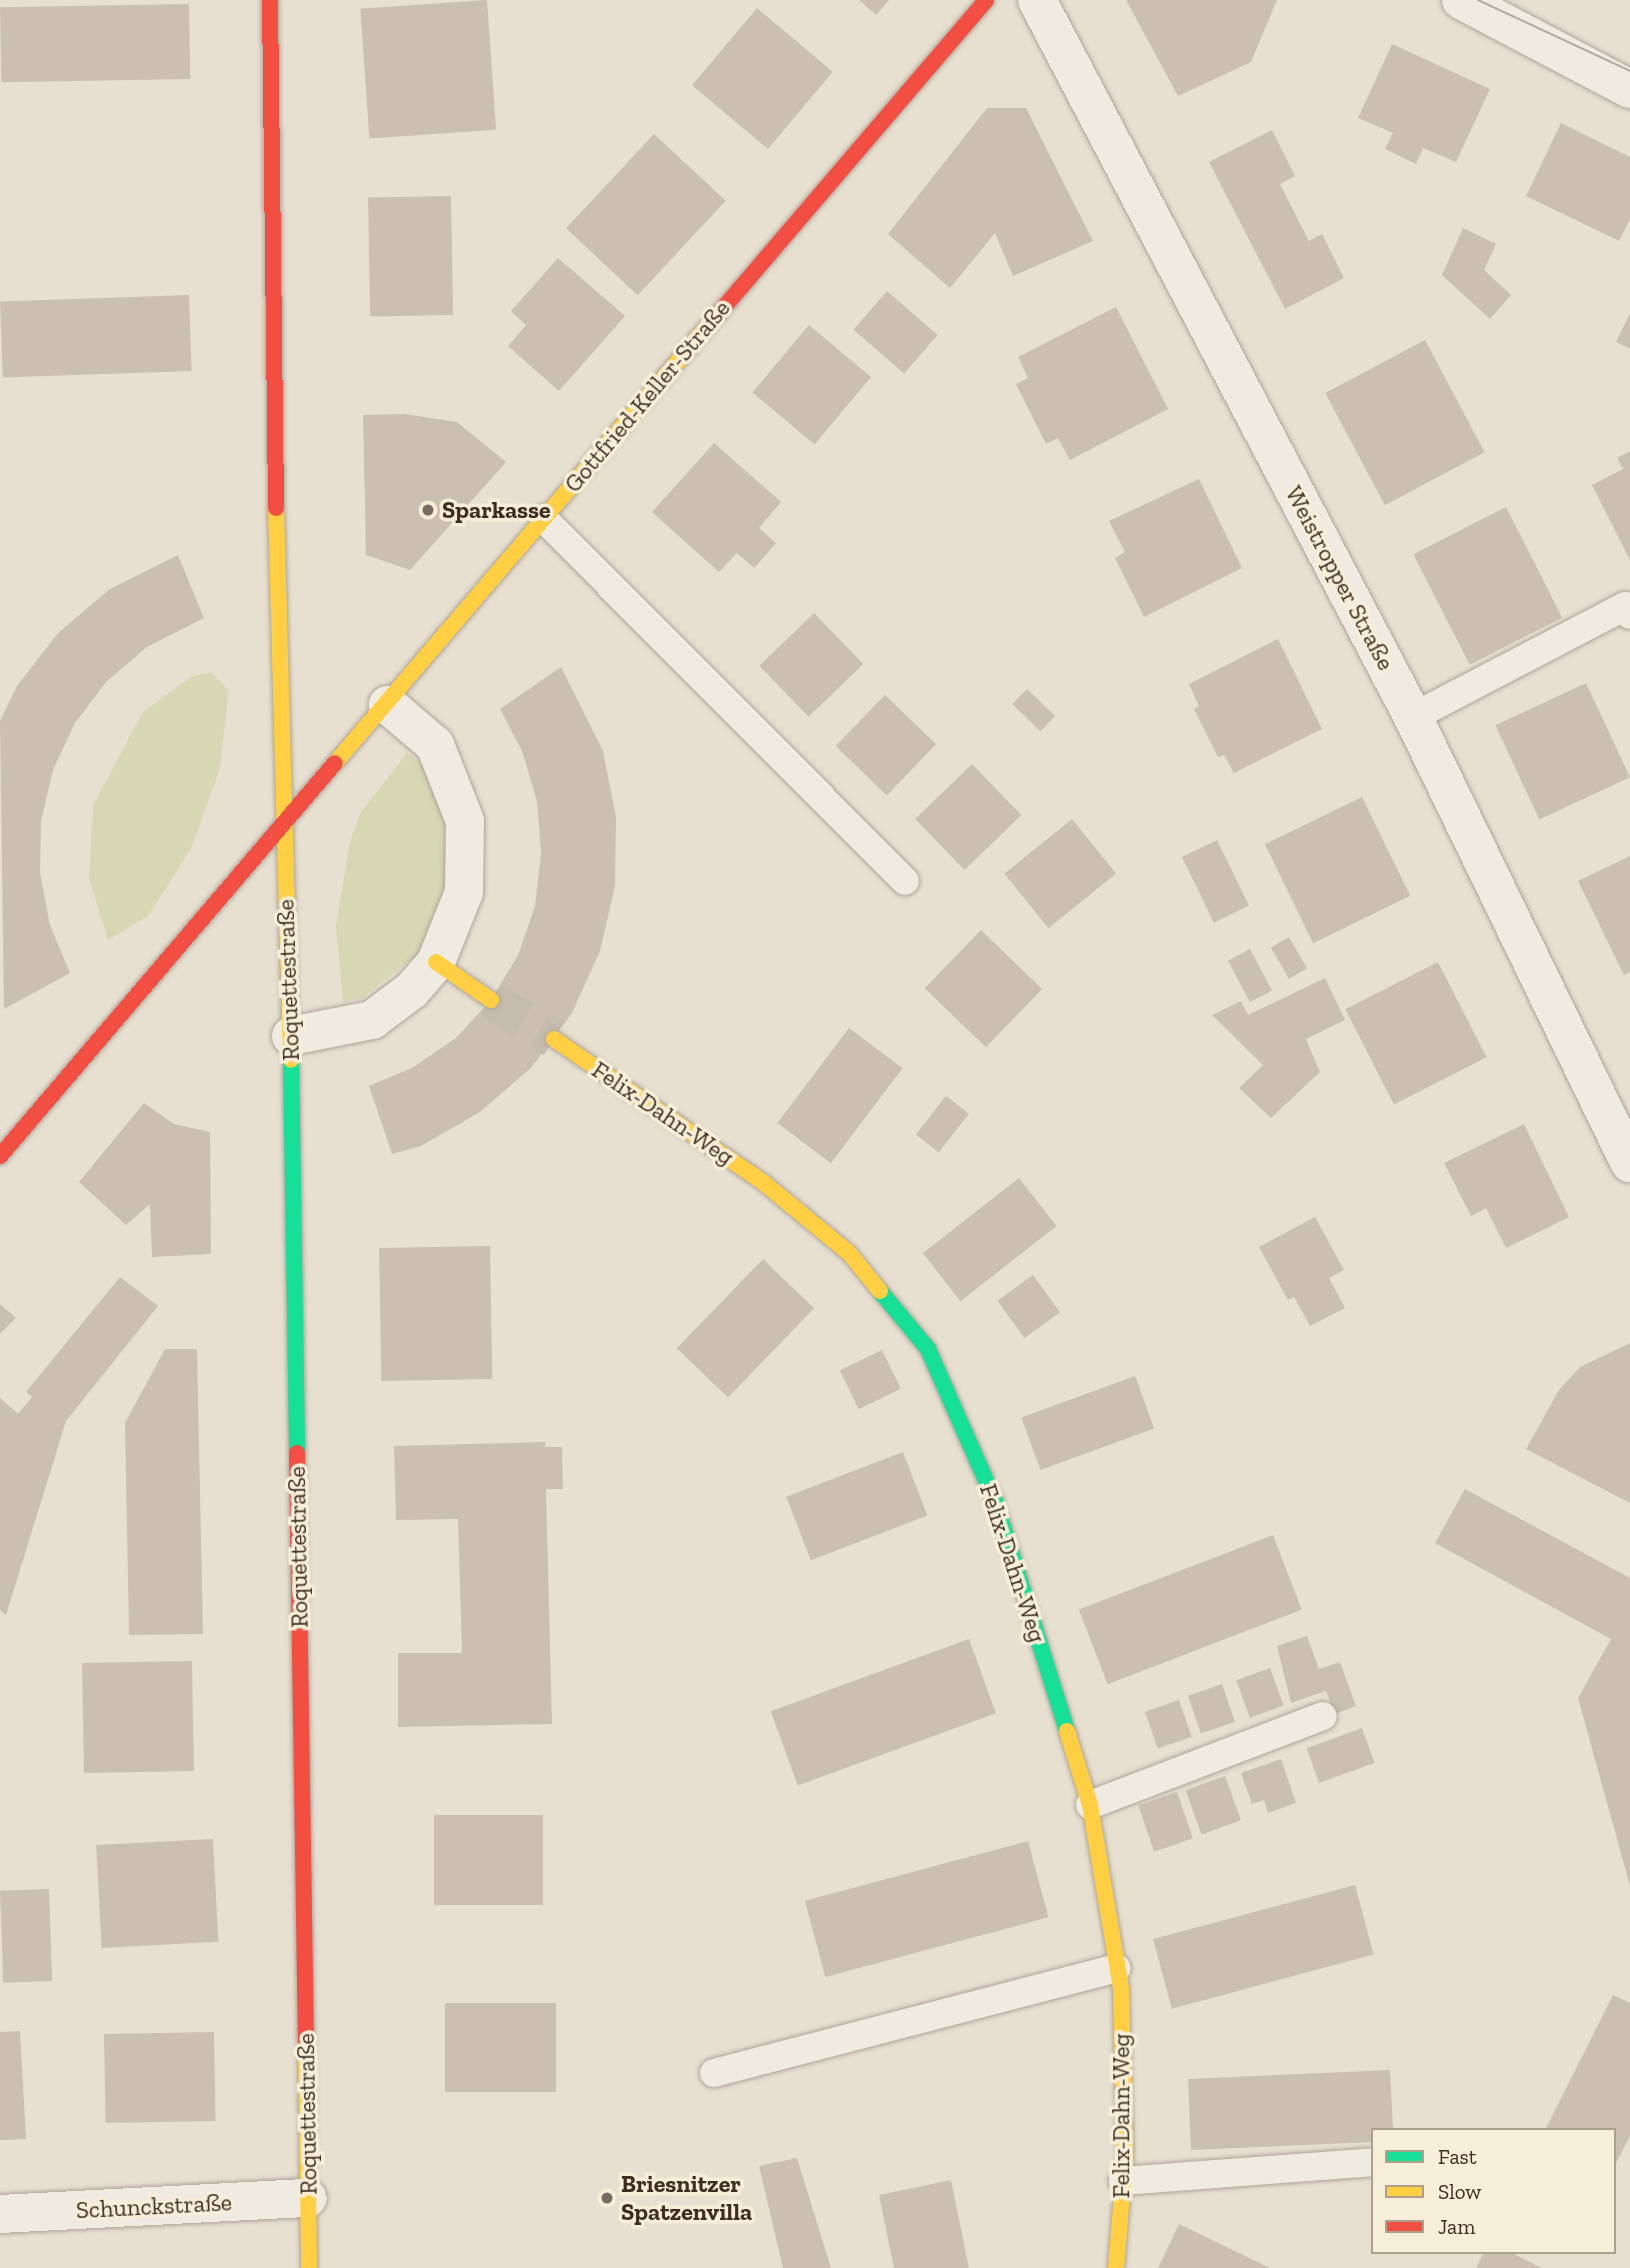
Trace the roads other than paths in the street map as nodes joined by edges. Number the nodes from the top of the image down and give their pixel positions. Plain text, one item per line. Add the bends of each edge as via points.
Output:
1 (271, 0) edge
2 (986, 0) edge
3 (1037, 0) edge
4 (1461, 0) edge
5 (1630, 89) edge
6 (544, 519) junction
7 (1630, 615) edge
8 (388, 705) junction
9 (1413, 717) junction
10 (281, 825) junction
11 (905, 881) dead end
12 (436, 962) junction
13 (491, 1000) tunnel mouth
14 (291, 1036) junction
15 (554, 1039) tunnel mouth
16 (0, 1156) edge
17 (1630, 1163) edge
18 (1323, 1716) dead end
19 (1090, 1805) junction
20 (1117, 1968) junction
21 (715, 2073) dead end
22 (1371, 2162) edge
23 (1123, 2181) junction
24 (308, 2198) junction
25 (0, 2214) edge
26 (309, 2268) edge
27 (1116, 2268) edge

1 - 10 street, Roquettestraße
2 - 6 street, Gottfried-Keller-Straße
3 - 9 street, Weistropper Straße
4 - 5 street
6 - 8 street, Gottfried-Keller-Straße
6 - 11 lane
7 - 9 lane via 1625,606
8 - 10 street, Gottfried-Keller-Straße
8 - 12 street via 435,745 466,821 464,892
9 - 17 street, Weistropper Straße
10 - 14 street, Roquettestraße
10 - 16 street, Gottfried-Keller-Straße
12 - 13 street
12 - 14 street via 412,990 372,1020
14 - 24 street, Roquettestraße
15 - 19 street, Felix-Dahn-Weg via 764,1182 849,1253 928,1349 995,1501
18 - 19 lane
19 - 20 street, Felix-Dahn-Weg
20 - 21 lane
20 - 23 street, Felix-Dahn-Weg
22 - 23 lane
23 - 27 street, Felix-Dahn-Weg
24 - 25 street, Schunckstraße
24 - 26 street, Roquettestraße

